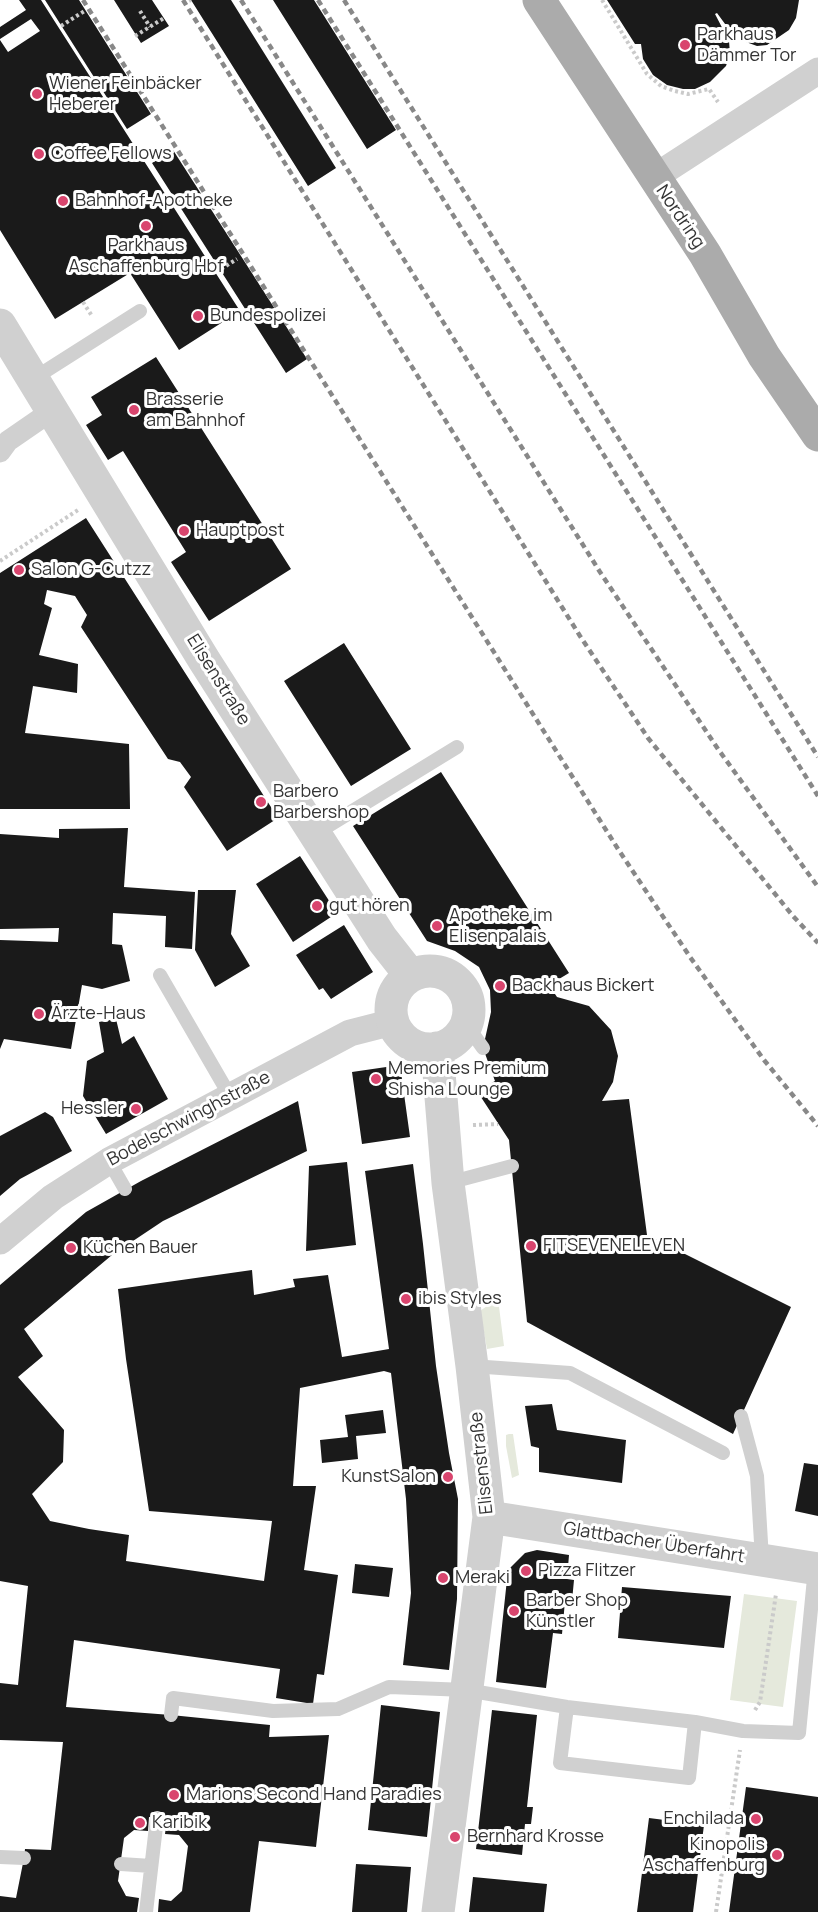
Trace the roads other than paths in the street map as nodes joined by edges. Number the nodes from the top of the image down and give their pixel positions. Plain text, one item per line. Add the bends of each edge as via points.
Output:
1 (539, 0) edge
2 (818, 71) edge
3 (653, 178) junction
4 (140, 311) dead end
5 (0, 325) edge
6 (33, 378) junction
7 (53, 411) junction
8 (818, 435) edge
9 (0, 452) edge
10 (457, 747) dead end
11 (315, 834) junction
12 (160, 975) dead end
13 (411, 976) junction
14 (393, 1022) junction
15 (437, 1048) junction
16 (230, 1096) junction
17 (109, 1161) junction
18 (512, 1166) dead end
19 (463, 1179) junction
20 (125, 1189) dead end
21 (0, 1241) edge
22 (472, 1366) junction
23 (741, 1416) dead end
24 (723, 1453) dead end
25 (489, 1517) junction
26 (762, 1559) junction
27 (817, 1568) edge
28 (466, 1690) junction
29 (567, 1707) junction
30 (171, 1715) dead end
31 (695, 1722) junction
32 (157, 1818) dead end
33 (0, 1857) edge
34 (24, 1858) dead end
35 (121, 1864) dead end
36 (152, 1866) junction
37 (146, 1912) edge
38 (438, 1912) edge

1 - 3 main road, Nordring
2 - 3 street
3 - 8 main road, Nordring
4 - 6 lane
5 - 6 street, Elisenstraße
6 - 7 street, Elisenstraße
7 - 9 street via 8,441
7 - 11 street, Elisenstraße
10 - 11 lane
11 - 13 street, Elisenstraße via 382,939
12 - 16 lane
13 - 14 street via 394,995
13 - 15 street via 439,972 456,981 466,997 475,1036
14 - 15 street via 410,1043
14 - 16 street, Bodelschwinghstraße via 350,1033
15 - 19 street, Elisenstraße
16 - 17 street, Bodelschwinghstraße
17 - 20 lane
17 - 21 street, Bodelschwinghstraße via 54,1197
18 - 19 lane
19 - 22 street, Elisenstraße
22 - 24 lane via 570,1373
22 - 25 street, Elisenstraße
23 - 26 lane via 758,1476
25 - 26 street, Glattbacher Überfahrt
25 - 28 street, Elisenstraße
26 - 27 street, Glattbacher Überfahrt
27 - 31 lane via 799,1732 743,1731
28 - 29 lane
28 - 30 lane via 389,1687 338,1708 273,1711 173,1698
28 - 38 street, Elisenstraße
29 - 31 lane
29 - 31 lane via 560,1763 689,1778
32 - 36 lane
33 - 34 lane
35 - 36 lane
36 - 37 lane

